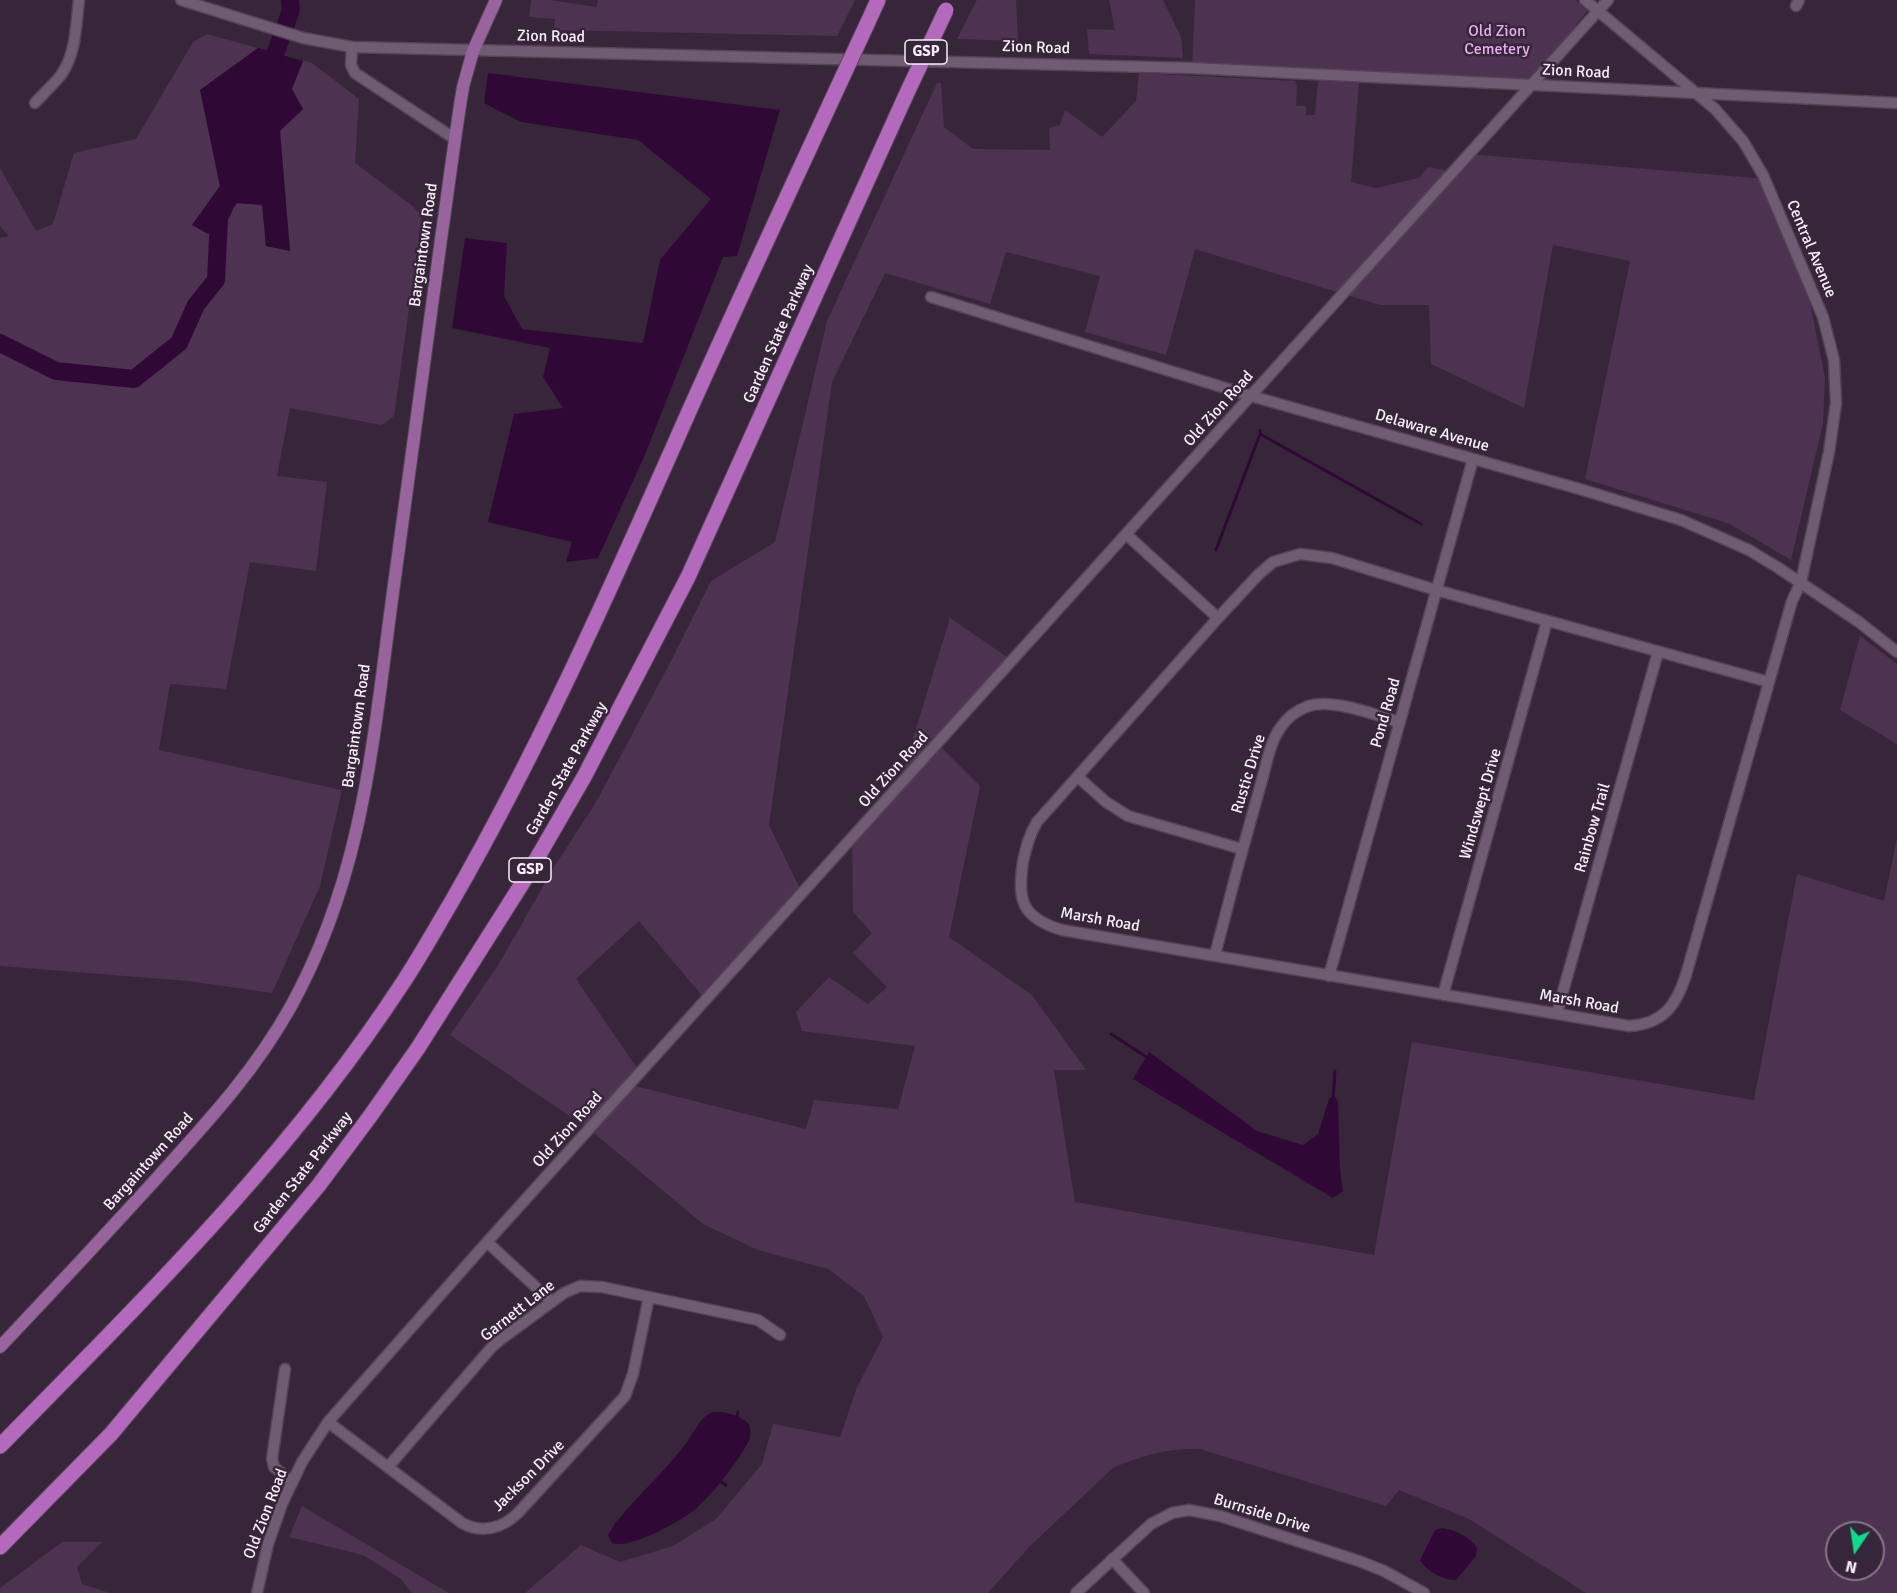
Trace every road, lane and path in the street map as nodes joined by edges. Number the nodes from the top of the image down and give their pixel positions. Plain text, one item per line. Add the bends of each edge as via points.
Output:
1 (78, 0) edge
2 (181, 0) edge
3 (496, 0) edge
4 (878, 0) edge
5 (1585, 0) edge
6 (1608, 0) edge
7 (948, 5) edge
8 (1598, 11) junction
9 (352, 46) junction
10 (473, 51) junction
11 (1530, 84) junction
12 (1696, 93) junction
13 (34, 103) dead end
14 (1897, 103) edge
15 (456, 138) junction
16 (931, 297) dead end
17 (1251, 396) junction
18 (1473, 459) junction
19 (1126, 534) junction
20 (1801, 582) junction
21 (1436, 590) junction
22 (1218, 618) junction
23 (1547, 621) junction
24 (1658, 652) junction
25 (1897, 652) edge
26 (1769, 682) junction
27 (1400, 722) junction
28 (1078, 777) junction
29 (1242, 849) junction
30 (1215, 955) junction
31 (1329, 976) junction
32 (1443, 995) junction
33 (1557, 1013) junction
34 (487, 1242) junction
35 (649, 1297) junction
36 (552, 1302) junction
37 (780, 1335) dead end
38 (0, 1347) edge
39 (285, 1369) dead end
40 (328, 1422) junction
41 (0, 1446) edge
42 (388, 1467) junction
43 (292, 1482) junction
44 (0, 1547) edge
45 (1112, 1559) junction
46 (257, 1593) edge
47 (1076, 1593) edge
48 (1144, 1593) edge
49 (1424, 1593) edge

1 - 13 street via 68,61
2 - 9 street, Zion Road via 317,42
3 - 10 main road, Bargaintown Road
4 - 41 highway, Garden State Parkway, bridge via 539,740 493,829 403,983 334,1081 263,1169
5 - 8 street, Central Avenue
6 - 8 street, Old Zion Road
7 - 44 highway, Garden State Parkway / GSP, bridge via 688,577 584,777 525,879 424,1040 319,1185 111,1434
8 - 11 street, Old Zion Road
8 - 12 street, Central Avenue
9 - 10 street, Zion Road
9 - 15 street via 351,65 355,73
10 - 11 street, Zion Road via 1144,66
10 - 15 main road, Bargaintown Road
11 - 12 street, Zion Road
11 - 17 street, Old Zion Road
12 - 14 street, Zion Road
12 - 20 street, Central Avenue via 1731,127 1760,167 1832,347 1835,420
15 - 38 main road, Bargaintown Road via 365,794 350,863 326,935 290,1007 237,1089
16 - 17 street, Delaware Avenue
17 - 18 street, Delaware Avenue
17 - 19 street, Old Zion Road
18 - 20 street, Delaware Avenue via 1681,520 1749,550
18 - 21 street, Pond Road
19 - 22 street
19 - 34 street, Old Zion Road
20 - 25 street, Delaware Avenue
20 - 26 street, Marsh Road
21 - 22 street, Marsh Road via 1332,558 1300,554 1273,562
21 - 23 street, Marsh Road
21 - 27 street, Pond Road
22 - 28 street, Marsh Road
23 - 24 street, Marsh Road
23 - 32 street, Windswept Drive
24 - 26 street, Marsh Road
24 - 33 street, Rainbow Trail
26 - 33 street, Marsh Road via 1678,997 1662,1016 1641,1025
27 - 29 street, Rustic Drive via 1321,704 1293,714 1280,728 1271,750
27 - 31 street, Pond Road
28 - 29 street via 1128,816
28 - 30 street, Marsh Road via 1037,822 1029,837 1020,891 1029,911 1039,921 1062,930
29 - 30 street, Rustic Drive
30 - 31 street, Marsh Road
31 - 32 street, Marsh Road
32 - 33 street, Marsh Road
34 - 36 street
34 - 40 street, Old Zion Road
35 - 36 street, Garnett Lane via 585,1285
35 - 37 street, Garnett Lane via 758,1320
35 - 42 street, Jackson Drive via 632,1380 625,1396 506,1522 485,1528 466,1525
36 - 42 street, Garnett Lane via 491,1348
39 - 43 street via 272,1459 274,1467
40 - 42 street, Jackson Drive
40 - 43 street, Old Zion Road
43 - 46 street, Old Zion Road via 268,1544
45 - 47 street, Burnside Drive
45 - 48 street
45 - 49 street, Burnside Drive via 1154,1521 1195,1510 1366,1563

